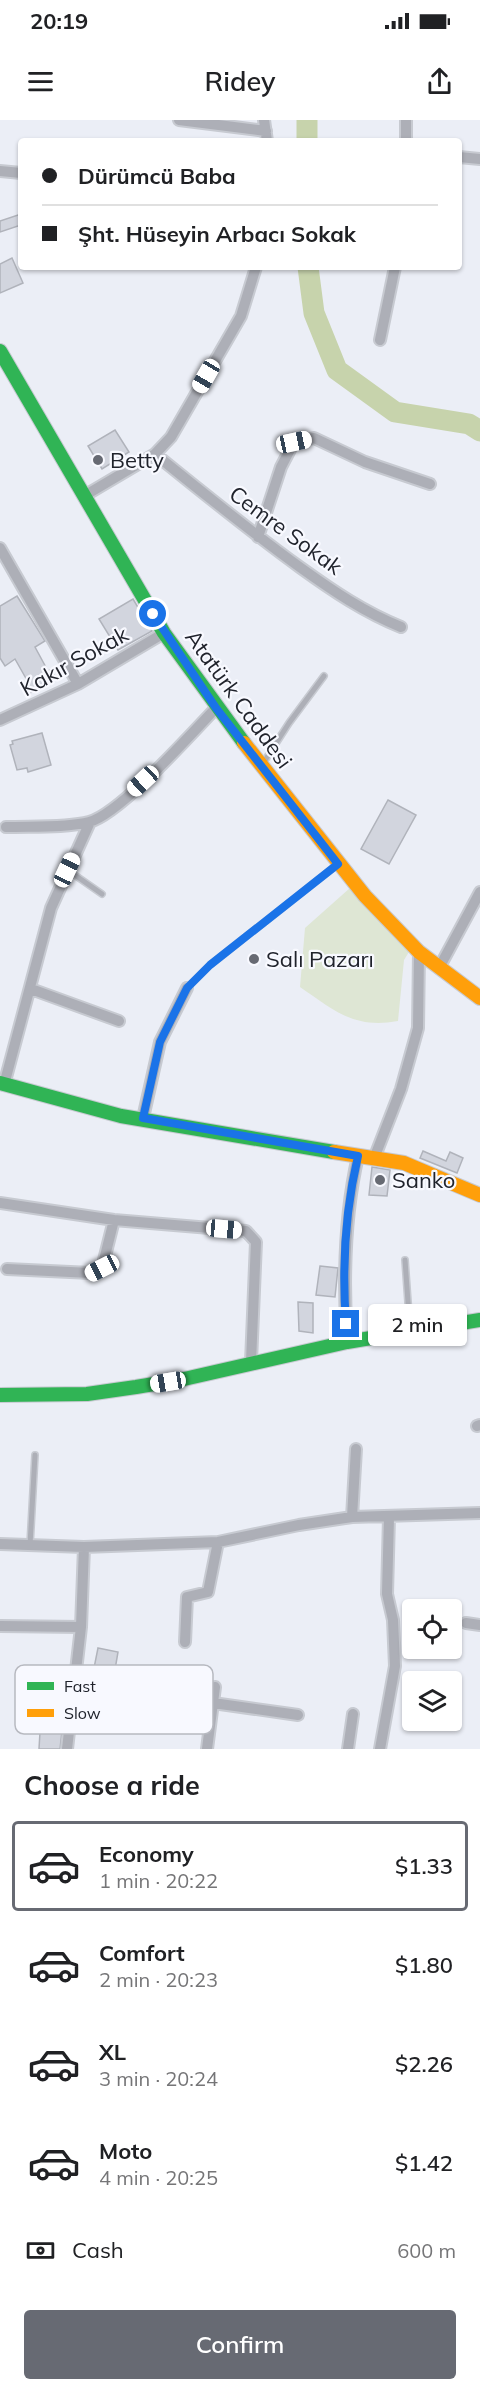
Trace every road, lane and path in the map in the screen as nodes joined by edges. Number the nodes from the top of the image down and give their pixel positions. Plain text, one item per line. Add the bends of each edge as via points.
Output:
1 (179, 120) edge
2 (406, 120) edge
3 (266, 131) edge
4 (406, 138) edge
5 (462, 157) edge
6 (480, 159) edge
7 (0, 171) edge
8 (18, 173) edge
9 (255, 270) edge
10 (394, 270) edge
11 (380, 340) dead end
12 (0, 351) edge
13 (155, 454) junction
14 (429, 484) dead end
15 (84, 496) junction
16 (258, 537) junction
17 (0, 548) edge
18 (401, 627) dead end
19 (164, 633) junction
20 (324, 676) dead end
21 (78, 684) junction
22 (216, 708) junction
23 (0, 720) edge
24 (261, 766) junction
25 (90, 822) junction
26 (6, 827) dead end
27 (338, 864) junction
28 (67, 870) junction
29 (480, 892) edge
30 (102, 894) dead end
31 (419, 952) junction
32 (439, 968) junction
33 (187, 988) joint
34 (31, 989) junction
35 (480, 998) edge
36 (119, 1021) dead end
37 (2, 1084) edge
38 (143, 1118) junction
39 (358, 1156) junction
40 (375, 1156) junction
41 (480, 1195) edge
42 (0, 1203) edge
43 (114, 1220) junction
44 (405, 1260) dead end
45 (6, 1269) dead end
46 (480, 1320) edge
47 (410, 1332) junction
48 (347, 1342) junction
49 (251, 1362) junction
50 (0, 1395) edge
51 (356, 1449) dead end
52 (35, 1455) dead end
53 (480, 1513) edge
54 (352, 1517) junction
55 (389, 1517) junction
56 (218, 1542) junction
57 (0, 1544) edge
58 (30, 1545) junction
59 (84, 1547) junction
60 (466, 1623) dead end
61 (480, 1624) edge
62 (0, 1626) edge
63 (81, 1627) junction
64 (185, 1642) dead end
65 (77, 1665) edge
66 (215, 1687) dead end
67 (213, 1703) joint
68 (353, 1714) dead end
69 (298, 1715) dead end
70 (69, 1734) edge
71 (209, 1734) edge
72 (67, 1749) edge
73 (207, 1749) edge
74 (348, 1749) edge
75 (380, 1749) edge

1 - 3 street
2 - 4 street
5 - 6 street
7 - 8 street
9 - 13 street via 241,316 171,437
10 - 11 street
12 - 15 street, Atatürk Caddesi
13 - 15 street
13 - 16 street, Cemre Sokak
14 - 16 street via 365,462 314,438 294,442 281,467
15 - 19 street, Atatürk Caddesi
16 - 18 street, Cemre Sokak via 371,615
17 - 21 street
19 - 21 street, Kakır Sokak
19 - 22 street, Atatürk Caddesi
20 - 24 lane
21 - 23 street, Kakır Sokak
22 - 24 street, Atatürk Caddesi
22 - 25 street via 120,802
24 - 27 street, Atatürk Caddesi
25 - 26 street
25 - 28 street
27 - 31 street, Atatürk Caddesi
27 - 33 lane via 210,965
28 - 30 lane
28 - 34 street via 51,908
29 - 32 street
31 - 32 street, Atatürk Caddesi
31 - 40 street via 418,1028 401,1089
32 - 35 street, Atatürk Caddesi
33 - 38 street via 160,1042
34 - 36 street
34 - 37 street
37 - 38 street via 77,1106
38 - 39 street
39 - 40 street
39 - 48 street via 350,1190 343,1289
40 - 41 street via 408,1165
42 - 43 street
43 - 45 street via 102,1268 91,1273
43 - 49 street via 246,1231 256,1242
44 - 47 lane
46 - 47 street
47 - 48 street
48 - 49 street
49 - 50 street via 184,1379 87,1394
51 - 54 street
52 - 58 lane
53 - 55 street
54 - 55 street
54 - 56 street
55 - 75 street via 387,1594 393,1620 395,1666
56 - 59 street
56 - 64 street via 207,1592 187,1597
57 - 58 street
58 - 59 street
59 - 63 street
60 - 61 street
62 - 63 street
63 - 65 street
66 - 67 street
67 - 69 street
68 - 74 street
70 - 72 street
71 - 73 street

